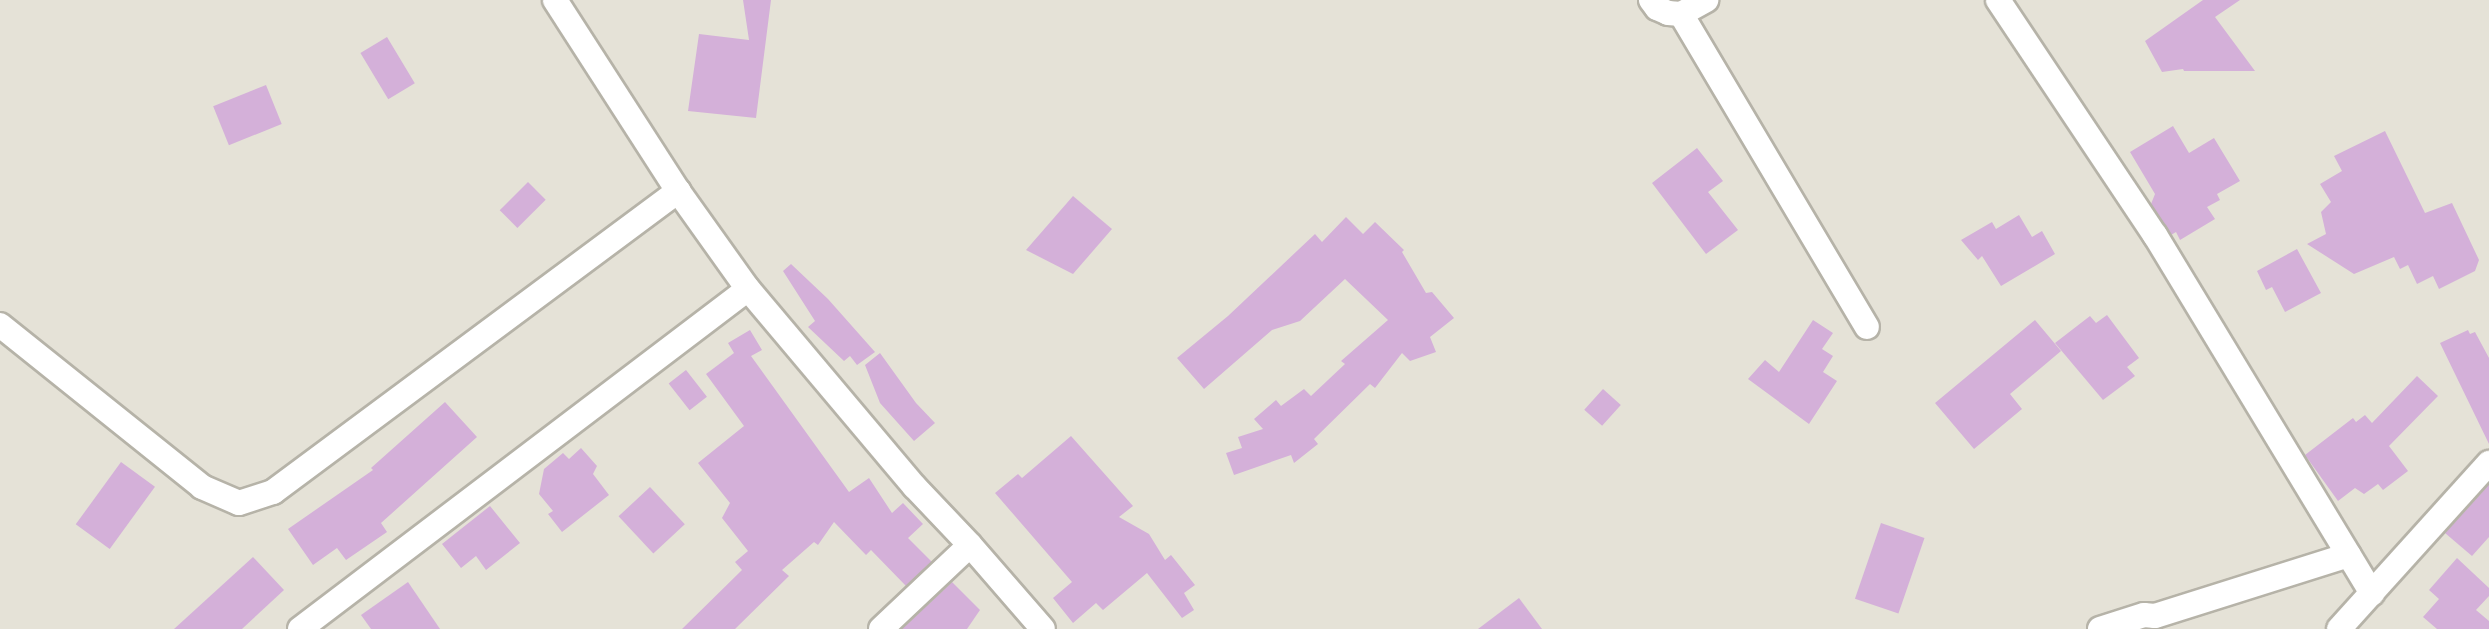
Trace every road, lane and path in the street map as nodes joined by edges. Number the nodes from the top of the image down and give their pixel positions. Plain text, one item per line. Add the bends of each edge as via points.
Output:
1 (555, 0) edge
2 (1651, 0) edge
3 (1706, 0) edge
4 (1998, 0) edge
5 (1681, 14) junction
6 (678, 191) junction
7 (748, 289) junction
8 (0, 325) edge
9 (1867, 327) dead end
10 (2489, 463) edge
11 (970, 545) junction
12 (2349, 555) junction
13 (2372, 593) junction
14 (300, 629) edge
15 (881, 629) edge
16 (1042, 629) edge
17 (2100, 629) edge
18 (2339, 629) edge

1 - 6 street
2 - 5 street via 1657,8
3 - 5 street
4 - 12 street via 2155,235
5 - 9 street
6 - 7 street
6 - 8 street via 273,492 239,503 202,487
7 - 11 street via 914,486
7 - 14 street
10 - 13 street
11 - 15 street
11 - 16 street
12 - 13 street
12 - 17 street via 2155,616 2144,615
13 - 18 street

